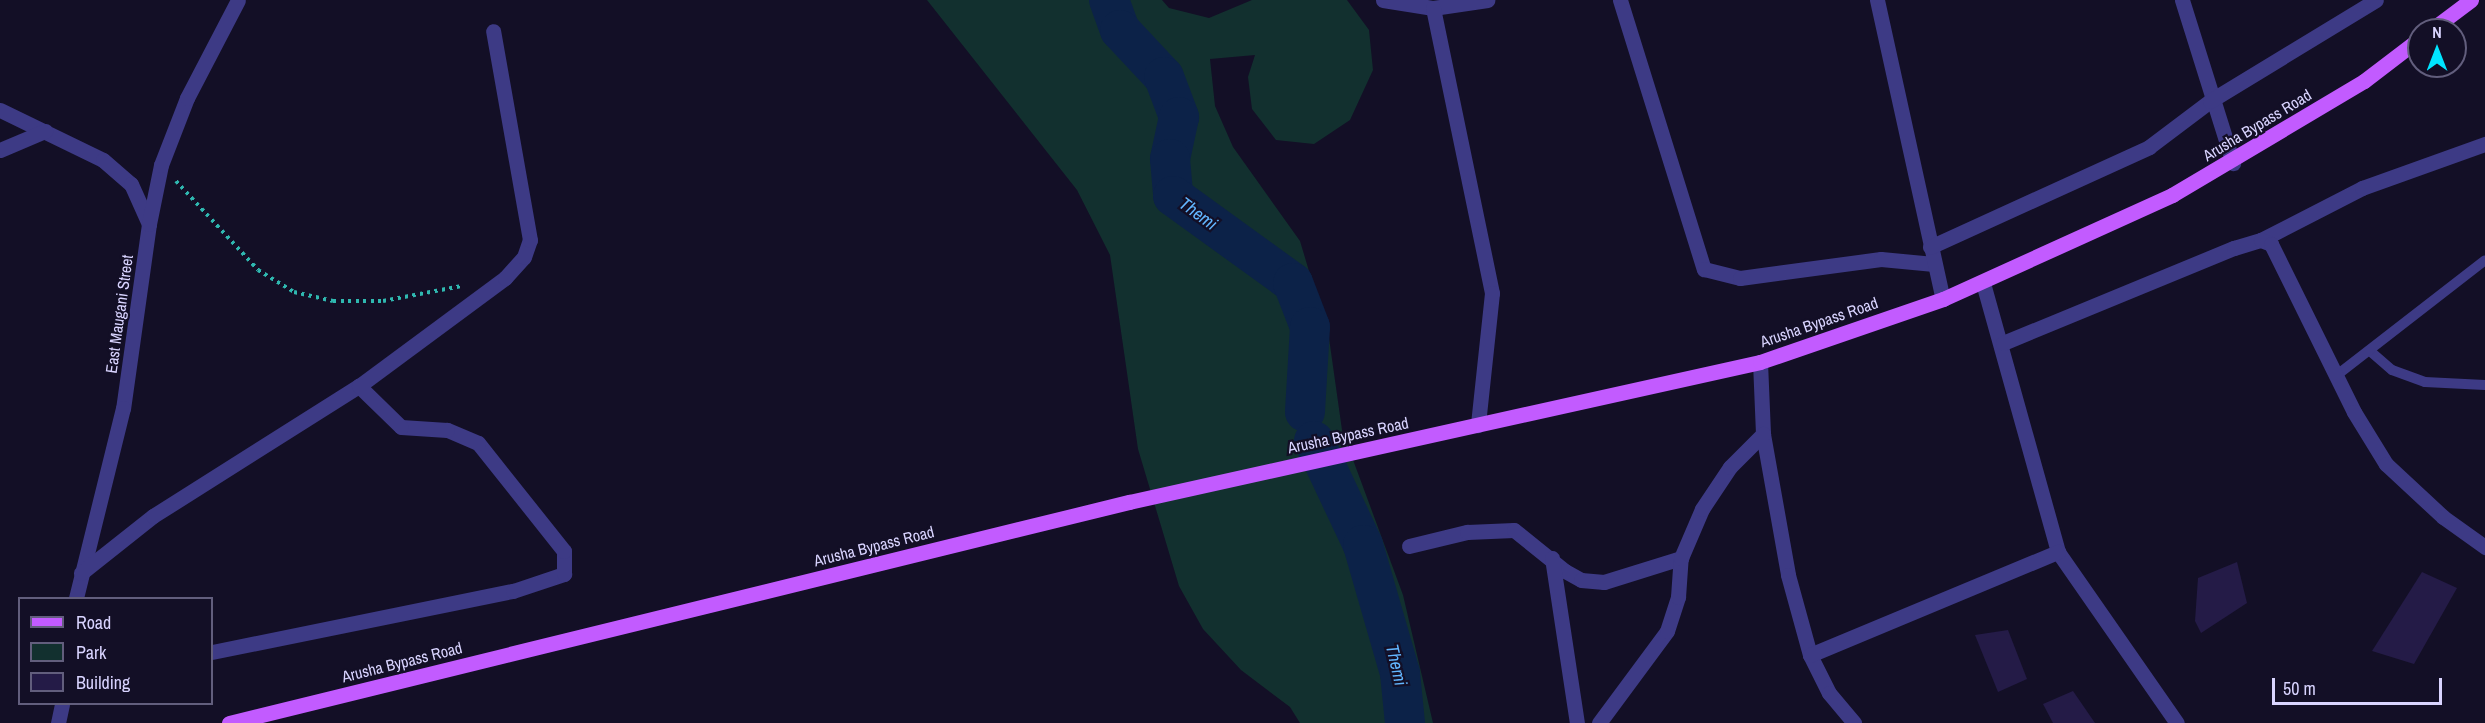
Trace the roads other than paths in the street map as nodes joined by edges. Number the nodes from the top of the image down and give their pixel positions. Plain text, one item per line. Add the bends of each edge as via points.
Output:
1 (238, 0) edge
2 (1383, 0) edge
3 (1487, 0) edge
4 (1620, 0) edge
5 (1877, 0) edge
6 (2182, 0) edge
7 (2376, 0) edge
8 (2471, 0) edge
9 (1433, 8) junction
10 (2447, 18) edge
11 (493, 31) dead end
12 (2407, 48) edge
13 (2210, 101) junction
14 (0, 110) edge
15 (45, 131) junction
16 (2485, 144) edge
17 (0, 150) edge
18 (2233, 163) junction
19 (149, 224) junction
20 (2261, 240) junction
21 (1930, 247) junction
22 (2485, 260) edge
23 (1934, 264) junction
24 (1983, 282) junction
25 (1943, 299) junction
26 (2003, 343) junction
27 (2370, 351) junction
28 (1760, 362) junction
29 (2337, 375) junction
30 (2485, 385) edge
31 (359, 386) junction
32 (1478, 425) junction
33 (1763, 434) junction
34 (1409, 546) dead end
35 (2485, 547) edge
36 (2058, 552) junction
37 (1552, 558) junction
38 (1681, 558) junction
39 (81, 573) junction
40 (76, 597) edge
41 (213, 652) edge
42 (1810, 655) junction
43 (62, 705) edge
44 (58, 723) edge
45 (229, 723) edge
46 (1577, 723) edge
47 (1599, 723) edge
48 (1854, 723) edge
49 (2177, 723) edge

1 - 19 street, East Maugani Street via 187,98 161,165
2 - 9 street
3 - 9 street
4 - 23 street via 1704,269 1740,278 1881,259
5 - 21 street
6 - 13 street
7 - 13 street
8 - 10 main road
9 - 32 street via 1492,293
11 - 31 street via 530,240 524,257 493,287
12 - 18 main road, Arusha Bypass Road via 2364,81
13 - 18 street
13 - 21 street via 2149,147
14 - 15 street
15 - 17 street
15 - 19 street via 80,145 130,184
16 - 20 street via 2362,188
18 - 24 main road, Arusha Bypass Road
19 - 39 street, East Maugani Street via 123,408
20 - 26 street
20 - 29 street via 2282,257
21 - 23 street
22 - 27 lane
23 - 25 street
24 - 25 main road, Arusha Bypass Road
24 - 26 street
25 - 28 main road, Arusha Bypass Road
26 - 36 street
27 - 29 lane
27 - 30 lane via 2392,370 2425,382
28 - 32 main road, Arusha Bypass Road
28 - 33 street
29 - 35 street via 2386,464 2443,517
31 - 39 street via 153,516
31 - 41 street via 401,427 447,430 477,443 564,551 564,574 513,591
32 - 45 main road, Arusha Bypass Road via 1129,502
33 - 38 street via 1730,467 1702,509
33 - 42 street via 1788,575
34 - 37 street via 1467,532 1514,530
36 - 42 street
36 - 49 street
37 - 38 street via 1581,580 1604,582
37 - 46 street
38 - 47 street via 1678,597 1667,631
39 - 40 street, East Maugani Street
42 - 48 street via 1829,693
43 - 44 street

